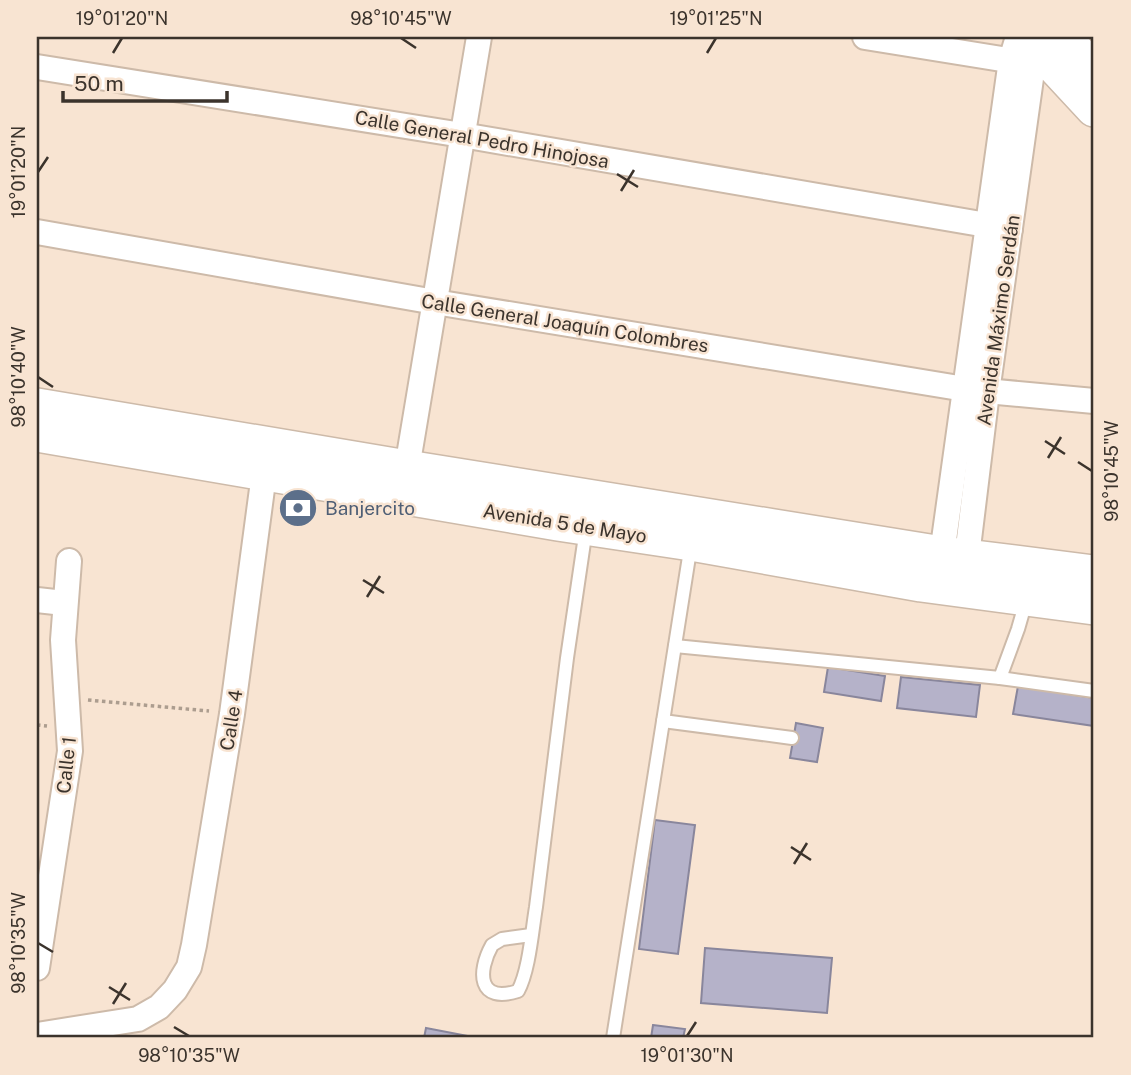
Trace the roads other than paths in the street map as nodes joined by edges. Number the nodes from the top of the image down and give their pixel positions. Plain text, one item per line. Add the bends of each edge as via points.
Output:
1 (479, 37) edge
2 (865, 37) edge
3 (1035, 46) edge
4 (37, 67) edge
5 (1094, 70) edge
6 (1094, 109) edge
7 (462, 135) junction
8 (999, 228) junction
9 (37, 232) edge
10 (435, 302) junction
11 (976, 390) junction
12 (1094, 401) edge
13 (37, 406) edge
14 (37, 434) edge
15 (266, 458) junction
16 (407, 468) junction
17 (589, 512) junction
18 (691, 543) junction
19 (69, 561) dead end
20 (958, 567) junction
21 (1094, 573) edge
22 (1028, 582) junction
23 (37, 600) edge
24 (64, 603) junction
25 (1094, 607) edge
26 (675, 646) junction
27 (1000, 678) junction
28 (1094, 691) edge
29 (663, 721) junction
30 (792, 738) dead end
31 (531, 935) junction
32 (37, 968) edge
33 (37, 1035) edge
34 (613, 1038) edge

1 - 7 street
2 - 3 street
3 - 5 street
3 - 6 street
3 - 8 street, Avenida Máximo Serdán
4 - 7 street, Calle General Pedro Hinojosa
7 - 8 street, Calle General Pedro Hinojosa
7 - 10 street
8 - 11 street, Avenida Máximo Serdán
9 - 10 street, Calle General Joaquín Colombres
10 - 11 street, Calle General Joaquín Colombres
10 - 16 street
11 - 12 street, Calle General Joaquín Colombres
11 - 20 street, Avenida Máximo Serdán
13 - 15 street, Avenida 5 de Mayo
14 - 15 street, Avenida 5 de Mayo
15 - 16 street, Avenida 5 de Mayo
15 - 17 street, Avenida 5 de Mayo
15 - 33 street, Calle 4 via 232,714 188,967 159,1007 138,1019
16 - 17 street, Avenida 5 de Mayo
17 - 18 street, Avenida 5 de Mayo
17 - 20 street, Avenida 5 de Mayo
17 - 31 lane
18 - 20 street, Avenida 5 de Mayo
18 - 26 lane
19 - 24 street, Calle 1
20 - 22 street, Avenida 5 de Mayo
21 - 22 street, Avenida 5 de Mayo
22 - 25 street, Avenida 5 de Mayo
22 - 27 lane via 1018,629
23 - 24 street
24 - 32 street, Calle 1 via 70,751
26 - 27 lane
26 - 29 lane
27 - 28 lane
29 - 30 lane
29 - 34 lane
31 - 31 lane via 518,991 509,994 487,988 482,972 492,945

